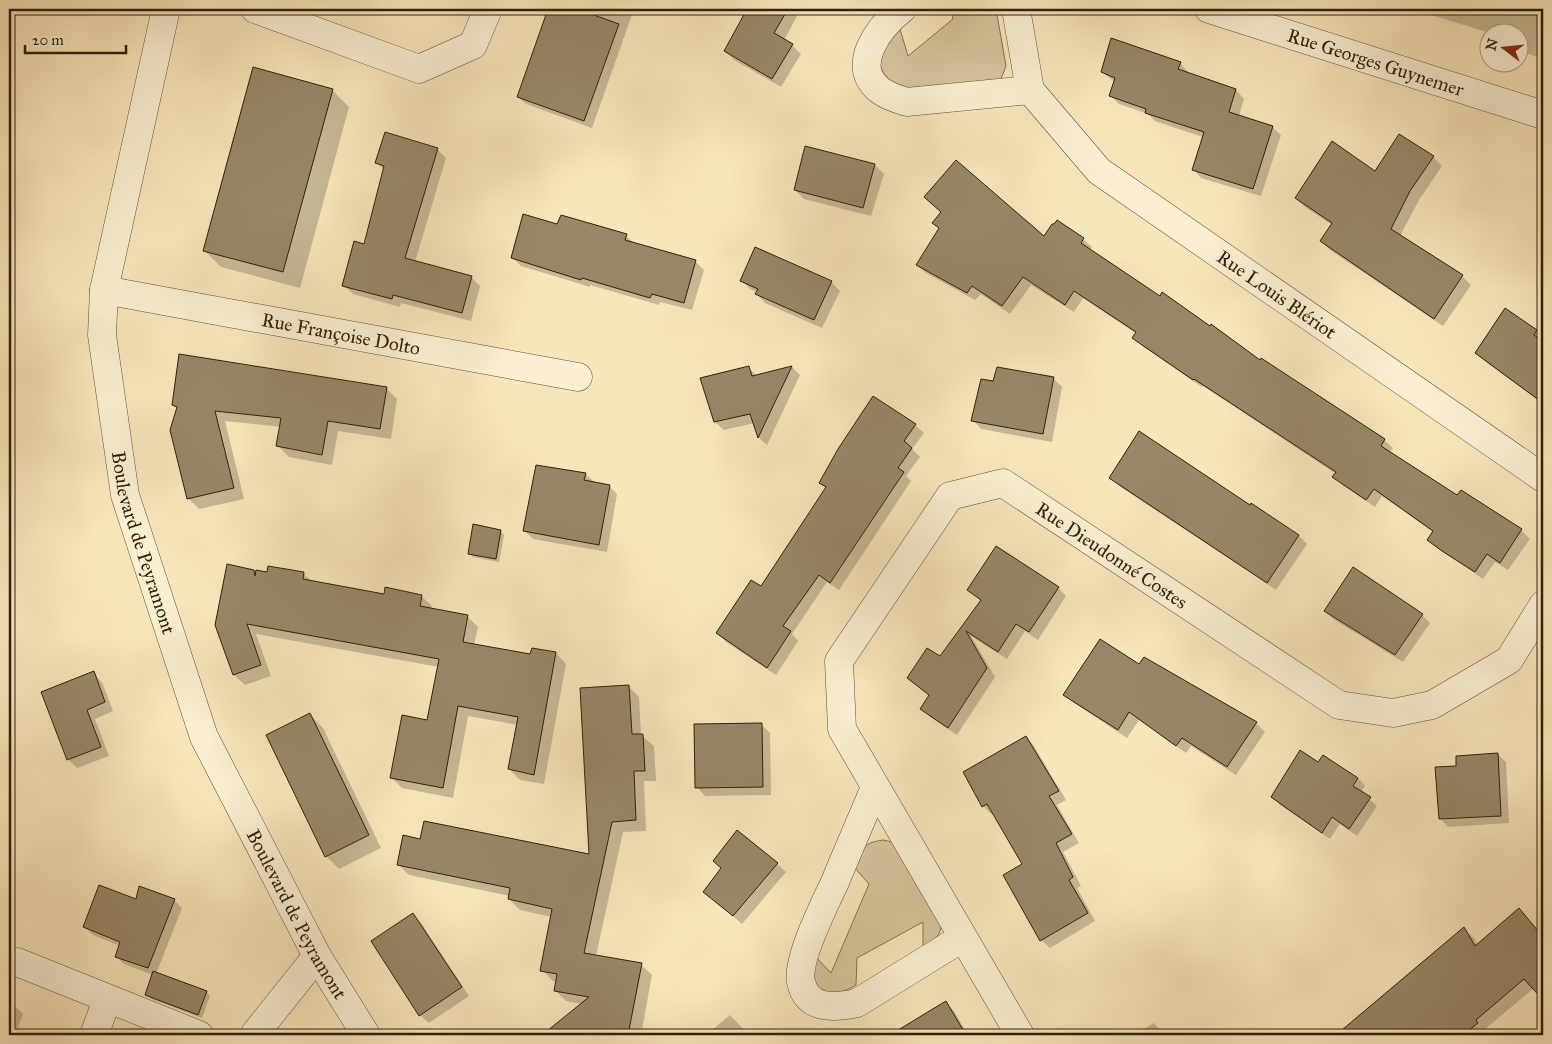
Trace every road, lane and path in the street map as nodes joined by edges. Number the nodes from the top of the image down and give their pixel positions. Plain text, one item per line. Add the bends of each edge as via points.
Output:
1 (166, 9) edge
2 (255, 9) edge
3 (488, 9) edge
4 (902, 9) edge
5 (1016, 9) edge
6 (1209, 9) edge
7 (1030, 90) junction
8 (1543, 115) edge
9 (104, 290) junction
10 (578, 377) dead end
11 (1543, 478) edge
12 (1543, 606) edge
13 (875, 787) junction
14 (962, 938) junction
15 (317, 956) junction
16 (17, 962) dead end
17 (107, 1000) junction
18 (94, 1035) edge
19 (199, 1035) edge
20 (254, 1035) edge
21 (366, 1035) edge
22 (1020, 1035) edge

1 - 9 street, Boulevard de Peyramont
2 - 3 street via 419,69 473,45
4 - 7 street via 879,32 871,46 867,61 870,78 880,91 907,102
5 - 7 street
6 - 8 street, Rue Georges Guynemer
7 - 11 street, Rue Louis Blériot via 1099,171
9 - 10 street, Rue Françoise Dolto
9 - 15 street, Boulevard de Peyramont via 102,334 125,495 204,737
12 - 13 street, Rue Dieudonné Costes via 1509,660 1432,705 1393,713 1339,705 1003,483 950,496 839,661 842,729
13 - 14 street, Rue Dieudonné Costes
13 - 14 street via 807,947 800,980 806,995 815,1003 831,1006 857,1003
14 - 22 street, Rue Dieudonné Costes
15 - 20 street
15 - 21 street, Boulevard de Peyramont
16 - 17 street
17 - 18 street
17 - 19 street

